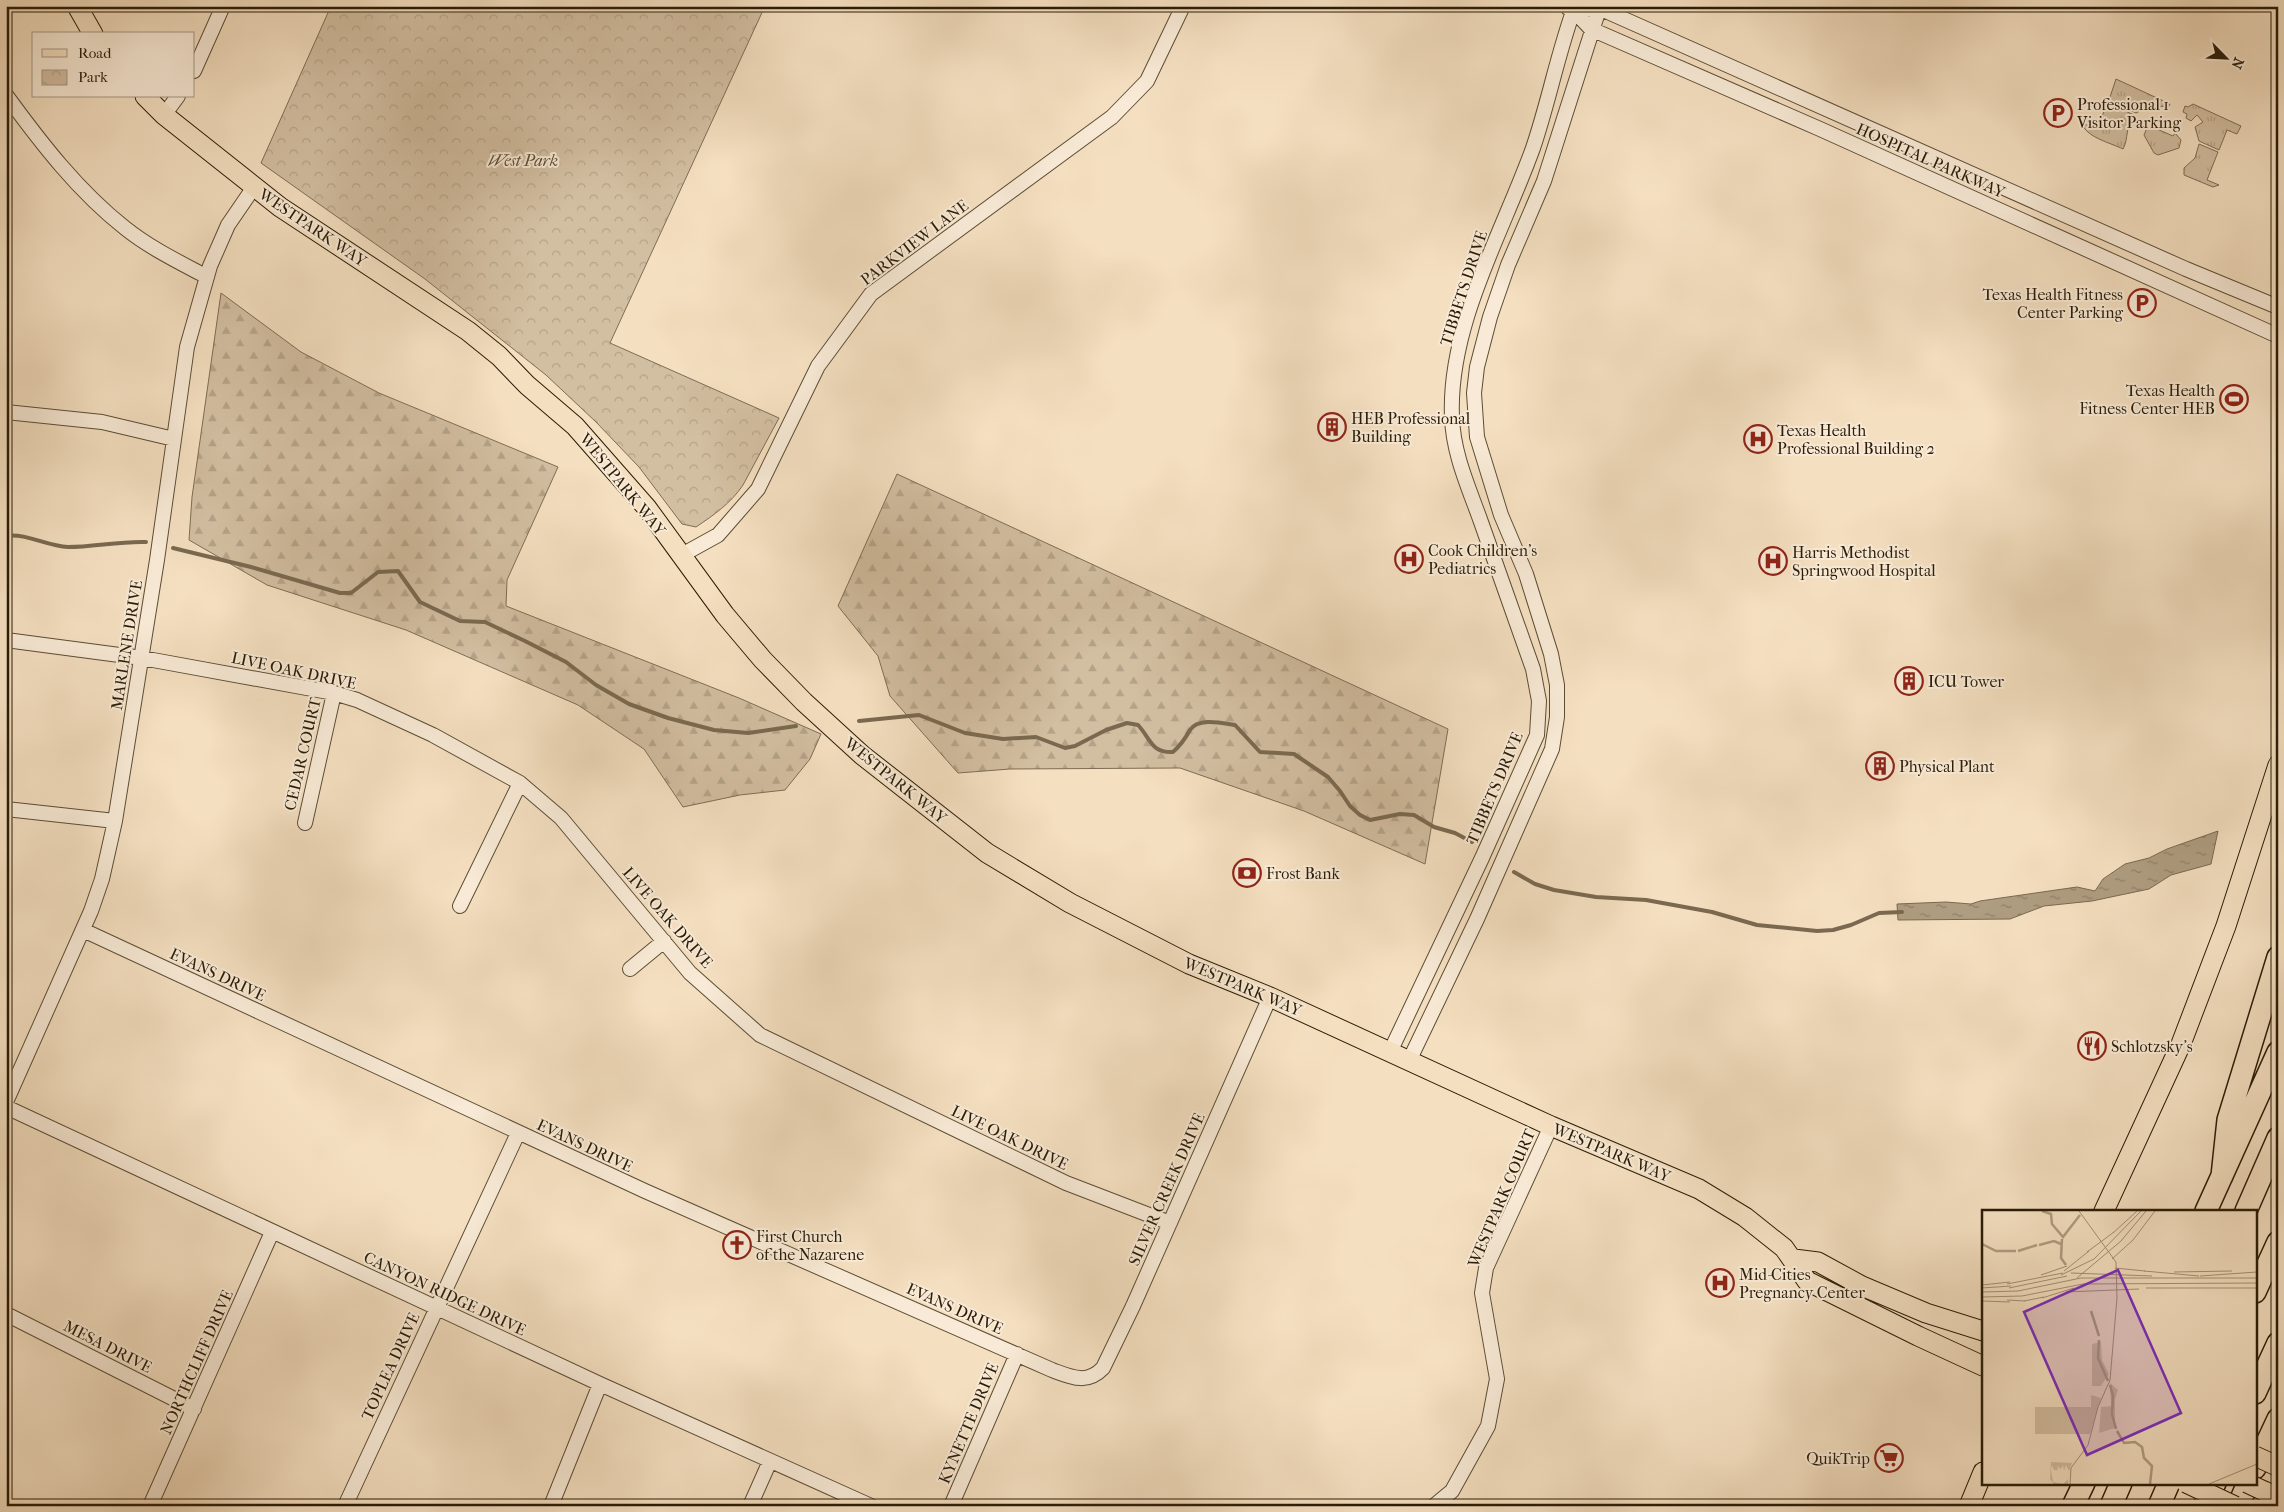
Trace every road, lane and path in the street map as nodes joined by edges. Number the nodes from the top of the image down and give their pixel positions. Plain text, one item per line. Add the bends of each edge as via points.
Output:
1 (77, 6) edge
2 (223, 6) edge
3 (1184, 6) edge
4 (1600, 7) edge
5 (1571, 8) edge
6 (1591, 30) junction
7 (92, 32) edge
8 (195, 69) edge
9 (6, 95) edge
10 (147, 98) edge
11 (177, 98) edge
12 (1829, 110) junction
13 (164, 115) junction
14 (1820, 129) junction
15 (254, 187) junction
16 (1509, 209) junction
17 (1528, 216) junction
18 (207, 277) junction
19 (2278, 307) edge
20 (2278, 336) edge
21 (1453, 385) junction
22 (1474, 393) junction
23 (6, 412) edge
24 (174, 440) junction
25 (1486, 466) junction
26 (1464, 475) junction
27 (680, 556) junction
28 (1543, 634) junction
29 (6, 640) edge
30 (1523, 641) junction
31 (142, 658) junction
32 (334, 693) junction
33 (2278, 765) edge
34 (1523, 771) junction
35 (1539, 778) junction
36 (520, 783) junction
37 (6, 809) edge
38 (115, 821) junction
39 (305, 823) dead end
40 (460, 906) dead end
41 (82, 930) junction
42 (664, 941) junction
43 (2278, 957) edge
44 (630, 969) dead end
45 (1270, 997) junction
46 (1390, 1052) junction
47 (2278, 1052) edge
48 (1409, 1061) junction
49 (6, 1102) edge
50 (6, 1107) edge
51 (1551, 1126) junction
52 (518, 1133) junction
53 (2278, 1138) edge
54 (2222, 1176) junction
55 (2104, 1210) edge
56 (2206, 1210) edge
57 (2246, 1210) edge
58 (1170, 1223) junction
59 (272, 1232) junction
60 (2278, 1242) edge
61 (1794, 1259) junction
62 (2256, 1290) edge
63 (436, 1308) junction
64 (6, 1314) edge
65 (1982, 1332) edge
66 (2278, 1343) edge
67 (1017, 1354) junction
68 (1982, 1366) edge
69 (1078, 1379) joint
70 (600, 1384) junction
71 (2256, 1391) edge
72 (194, 1409) junction
73 (2278, 1419) edge
74 (2256, 1456) edge
75 (770, 1460) junction
76 (2256, 1466) edge
77 (2277, 1466) edge
78 (1982, 1474) edge
79 (2084, 1484) edge
80 (2121, 1484) edge
81 (2169, 1484) edge
82 (2188, 1484) edge
83 (2214, 1484) edge
84 (2259, 1488) edge
85 (150, 1506) edge
86 (345, 1506) edge
87 (551, 1506) edge
88 (750, 1506) edge
89 (870, 1506) edge
90 (951, 1506) edge
91 (1434, 1506) edge
92 (1969, 1506) edge
93 (2073, 1506) edge
94 (2111, 1506) edge
95 (2159, 1506) edge
96 (2204, 1506) edge
97 (2237, 1506) edge

1 - 7 main road
2 - 8 street
3 - 27 street, PARKVIEW LANE via 1147,81 1112,117 871,294 818,366 758,489 718,535
4 - 5 street, HOSPITAL PARKWAY
4 - 6 street
4 - 12 street, HOSPITAL PARKWAY
5 - 6 street, HOSPITAL PARKWAY
5 - 16 street, TIBBETS DRIVE via 1546,111
6 - 14 street, HOSPITAL PARKWAY
6 - 17 street via 1544,182
9 - 18 street via 42,143 92,199 125,229 155,250
10 - 13 main road, WESTPARK WAY
11 - 13 street
12 - 14 street
12 - 19 street, HOSPITAL PARKWAY
13 - 15 main road, WESTPARK WAY
14 - 20 street, HOSPITAL PARKWAY
15 - 18 street, MARLENE DRIVE via 228,225
15 - 27 main road, WESTPARK WAY via 468,331 499,356 526,385 575,426 646,508
16 - 17 street
16 - 21 street, TIBBETS DRIVE via 1465,326
17 - 22 street via 1490,317
18 - 24 street, MARLENE DRIVE via 186,350
21 - 22 street
21 - 26 street, TIBBETS DRIVE via 1452,418
22 - 25 street via 1477,437
23 - 24 street via 102,422
24 - 31 street, MARLENE DRIVE
25 - 26 street
25 - 28 street via 1501,515 1526,574
26 - 30 street, TIBBETS DRIVE
27 - 45 main road, WESTPARK WAY via 763,660 804,702 862,755 988,852 1070,903 1189,964
28 - 30 street
28 - 35 street via 1557,685 1557,717 1552,749
29 - 31 street, LIVE OAK DRIVE
30 - 34 street, TIBBETS DRIVE via 1533,668 1539,701 1536,735
31 - 32 street, LIVE OAK DRIVE
31 - 38 street, MARLENE DRIVE
32 - 36 street, LIVE OAK DRIVE via 358,700 433,735
32 - 39 street, CEDAR COURT
33 - 55 main road via 2226,926 2181,1044
34 - 35 street
34 - 46 street, TIBBETS DRIVE
35 - 48 street via 1477,919
36 - 40 street
36 - 42 street, LIVE OAK DRIVE via 561,818
37 - 38 street
38 - 41 street, MARLENE DRIVE via 102,879
41 - 49 street, MARLENE DRIVE
41 - 52 street, EVANS DRIVE
42 - 44 street
42 - 58 street, LIVE OAK DRIVE via 690,973 760,1035 1066,1184
43 - 54 highway via 2228,1120
45 - 46 main road, WESTPARK WAY
45 - 58 street, SILVER CREEK DRIVE
46 - 48 main road, WESTPARK WAY
47 - 54 highway
48 - 51 main road, WESTPARK WAY
50 - 59 street, CANYON RIDGE DRIVE
51 - 61 main road, WESTPARK WAY via 1699,1189 1745,1217
51 - 91 street, WESTPARK COURT via 1486,1268 1482,1293 1497,1379 1488,1426 1452,1490
52 - 63 street, TOPLEA DRIVE
52 - 67 street, EVANS DRIVE via 645,1192
53 - 57 highway
54 - 56 highway
58 - 69 street, SILVER CREEK DRIVE via 1103,1368 1096,1375
59 - 63 street, CANYON RIDGE DRIVE
59 - 72 street, NORTHCLIFF DRIVE
60 - 62 highway
61 - 65 main road via 1818,1262 1862,1286
61 - 68 main road, WESTPARK WAY via 1807,1281
63 - 70 street, CANYON RIDGE DRIVE
63 - 86 street, TOPLEA DRIVE
64 - 72 street, MESA DRIVE
66 - 71 highway
67 - 69 street, EVANS DRIVE
67 - 90 street, KYNETTE DRIVE
70 - 75 street, CANYON RIDGE DRIVE
70 - 87 street
72 - 85 street, NORTHCLIFF DRIVE
73 - 76 highway
74 - 77 main road, bridge
75 - 88 street
75 - 89 street, CANYON RIDGE DRIVE
78 - 92 main road
79 - 93 highway
80 - 94 highway
81 - 95 highway
82 - 97 main road, bridge
83 - 96 highway
84 - 97 highway

